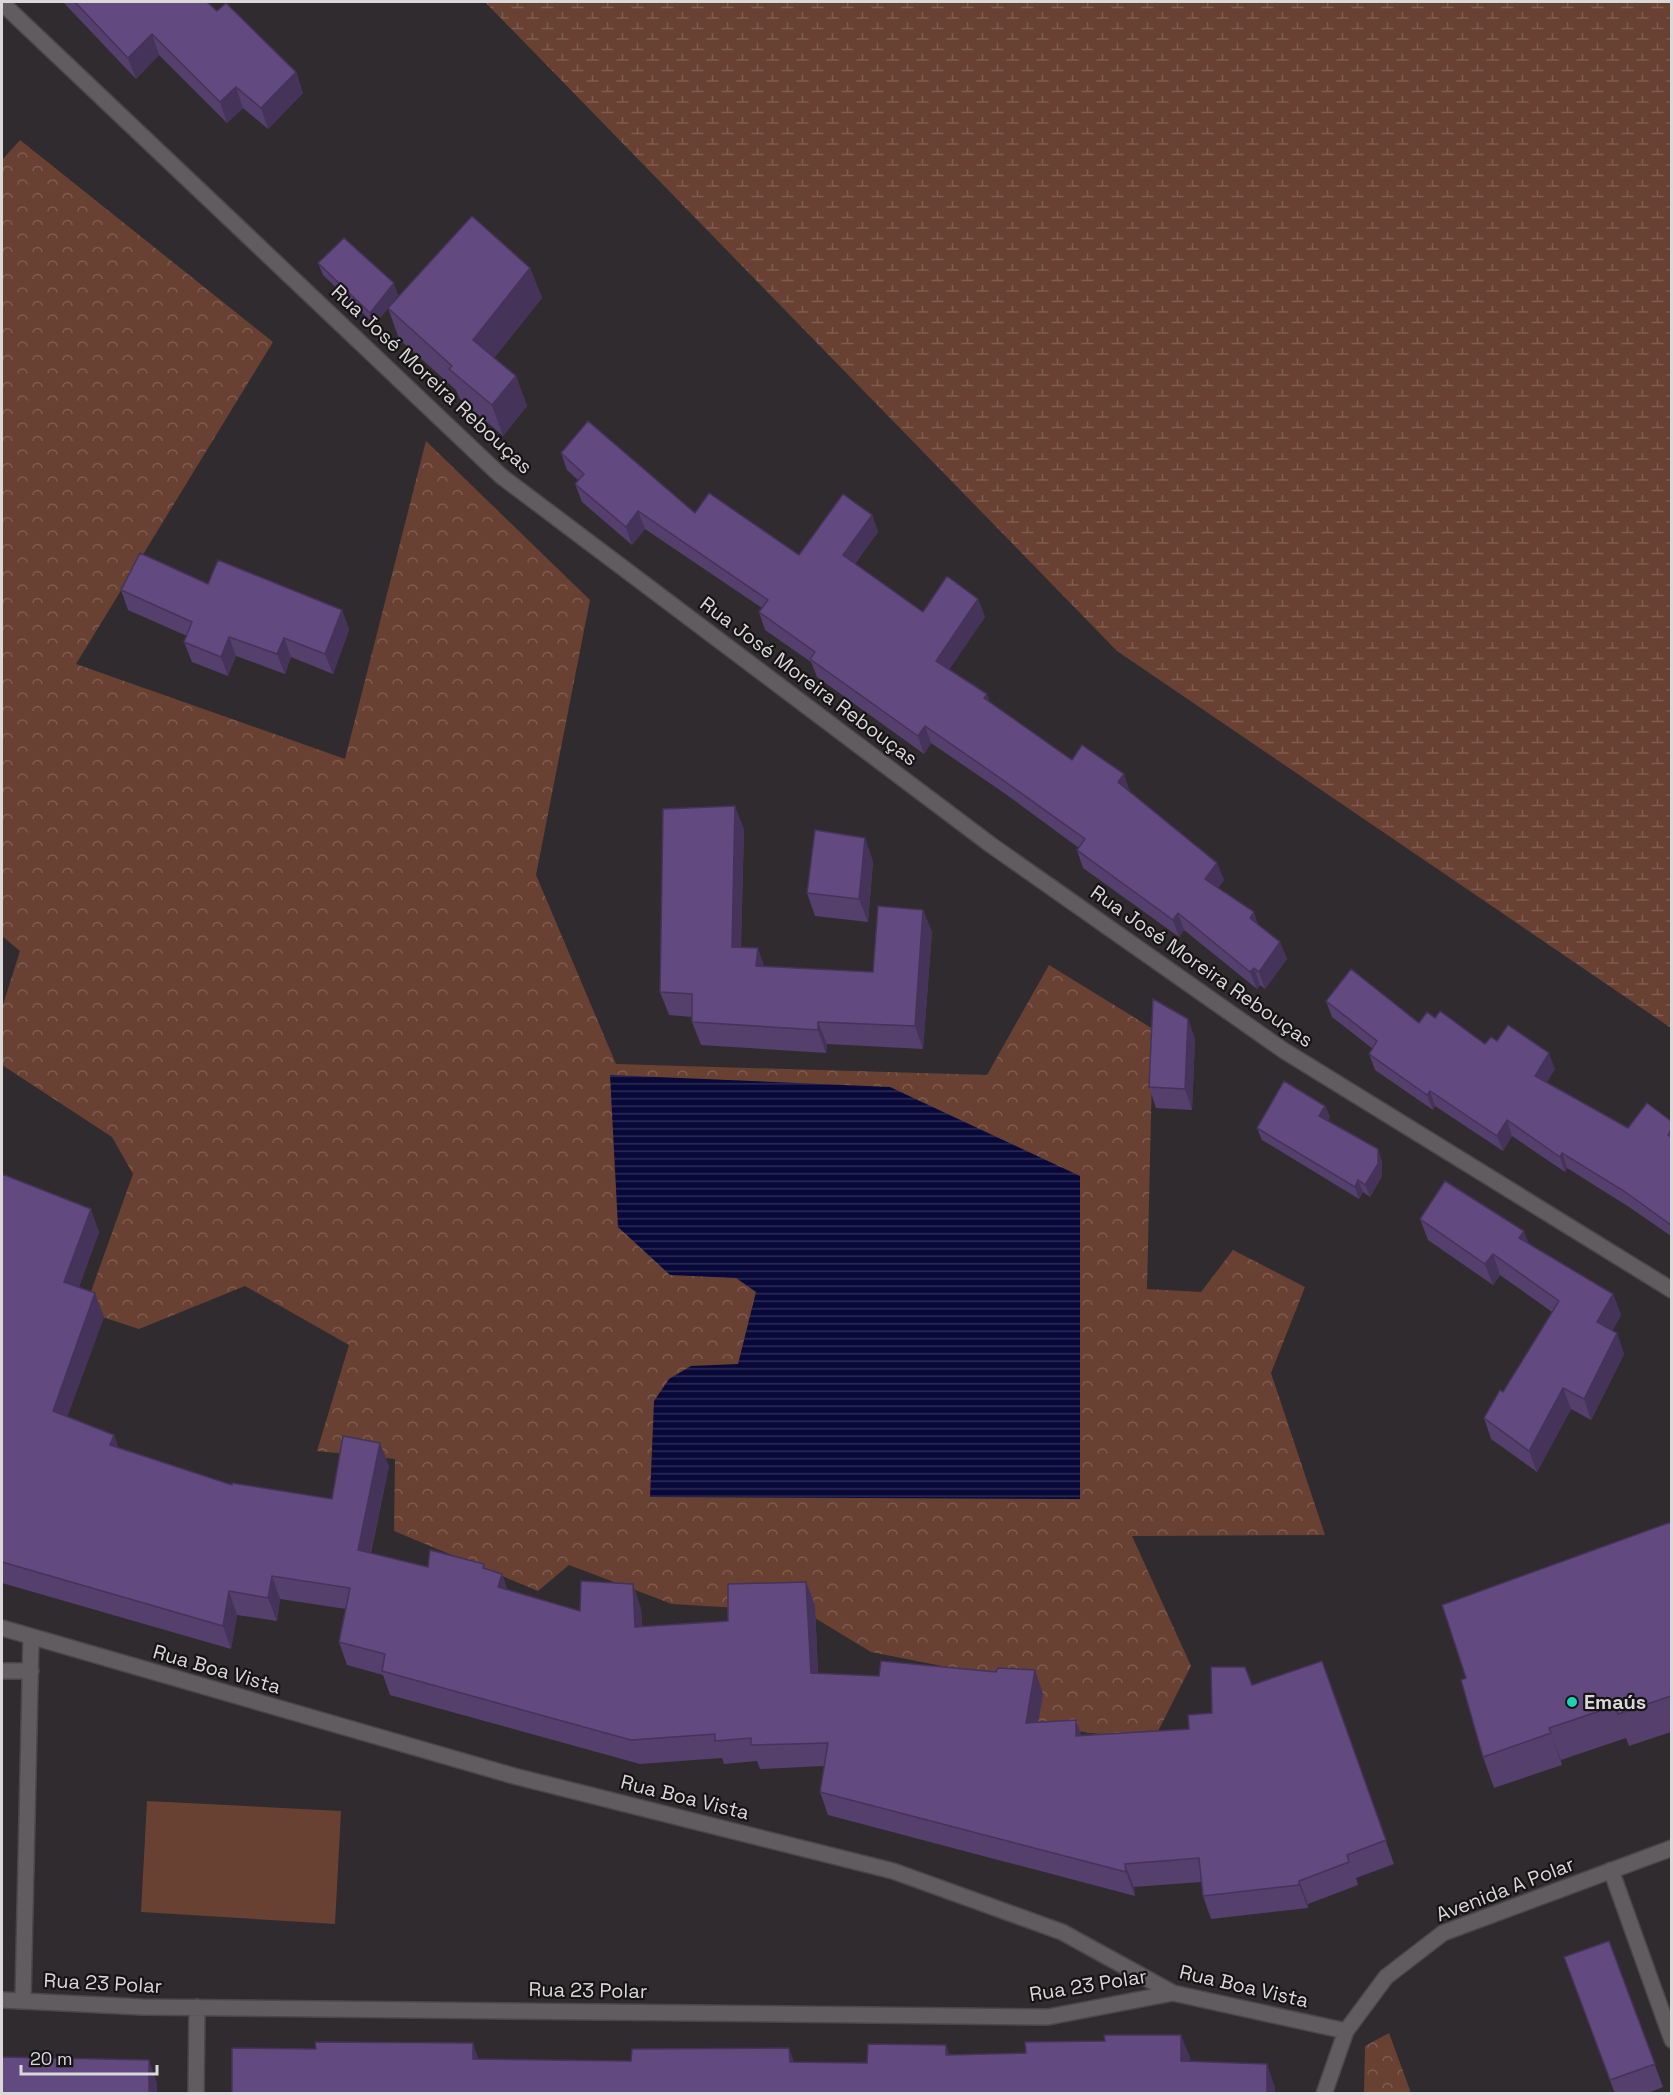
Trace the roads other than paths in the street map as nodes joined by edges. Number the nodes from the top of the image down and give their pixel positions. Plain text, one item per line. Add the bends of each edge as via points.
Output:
1 (2, 3) edge
2 (1671, 1290) edge
3 (2, 1628) edge
4 (31, 1637) junction
5 (2, 1671) edge
6 (31, 1671) junction
7 (1671, 1848) edge
8 (1611, 1870) junction
9 (1173, 1994) junction
10 (2, 2000) edge
11 (23, 2000) junction
12 (197, 2007) junction
13 (1346, 2031) junction
14 (1671, 2040) edge
15 (196, 2094) edge
16 (1324, 2094) edge

1 - 2 street, Rua José Moreira Rebouças via 501,476 991,845 1274,1043
3 - 4 street, Rua Boa Vista
4 - 6 street
4 - 9 street, Rua Boa Vista via 514,1776 893,1871 1062,1932
5 - 6 street
6 - 11 street
7 - 8 street, Avenida A Polar
8 - 13 street, Avenida A Polar via 1443,1933 1386,1977
8 - 14 street
9 - 12 street, Rua 23 Polar via 1048,2017
9 - 13 street, Rua Boa Vista
10 - 11 street, Rua 23 Polar
11 - 12 street, Rua 23 Polar
12 - 15 street
13 - 16 street, Avenida A Polar

